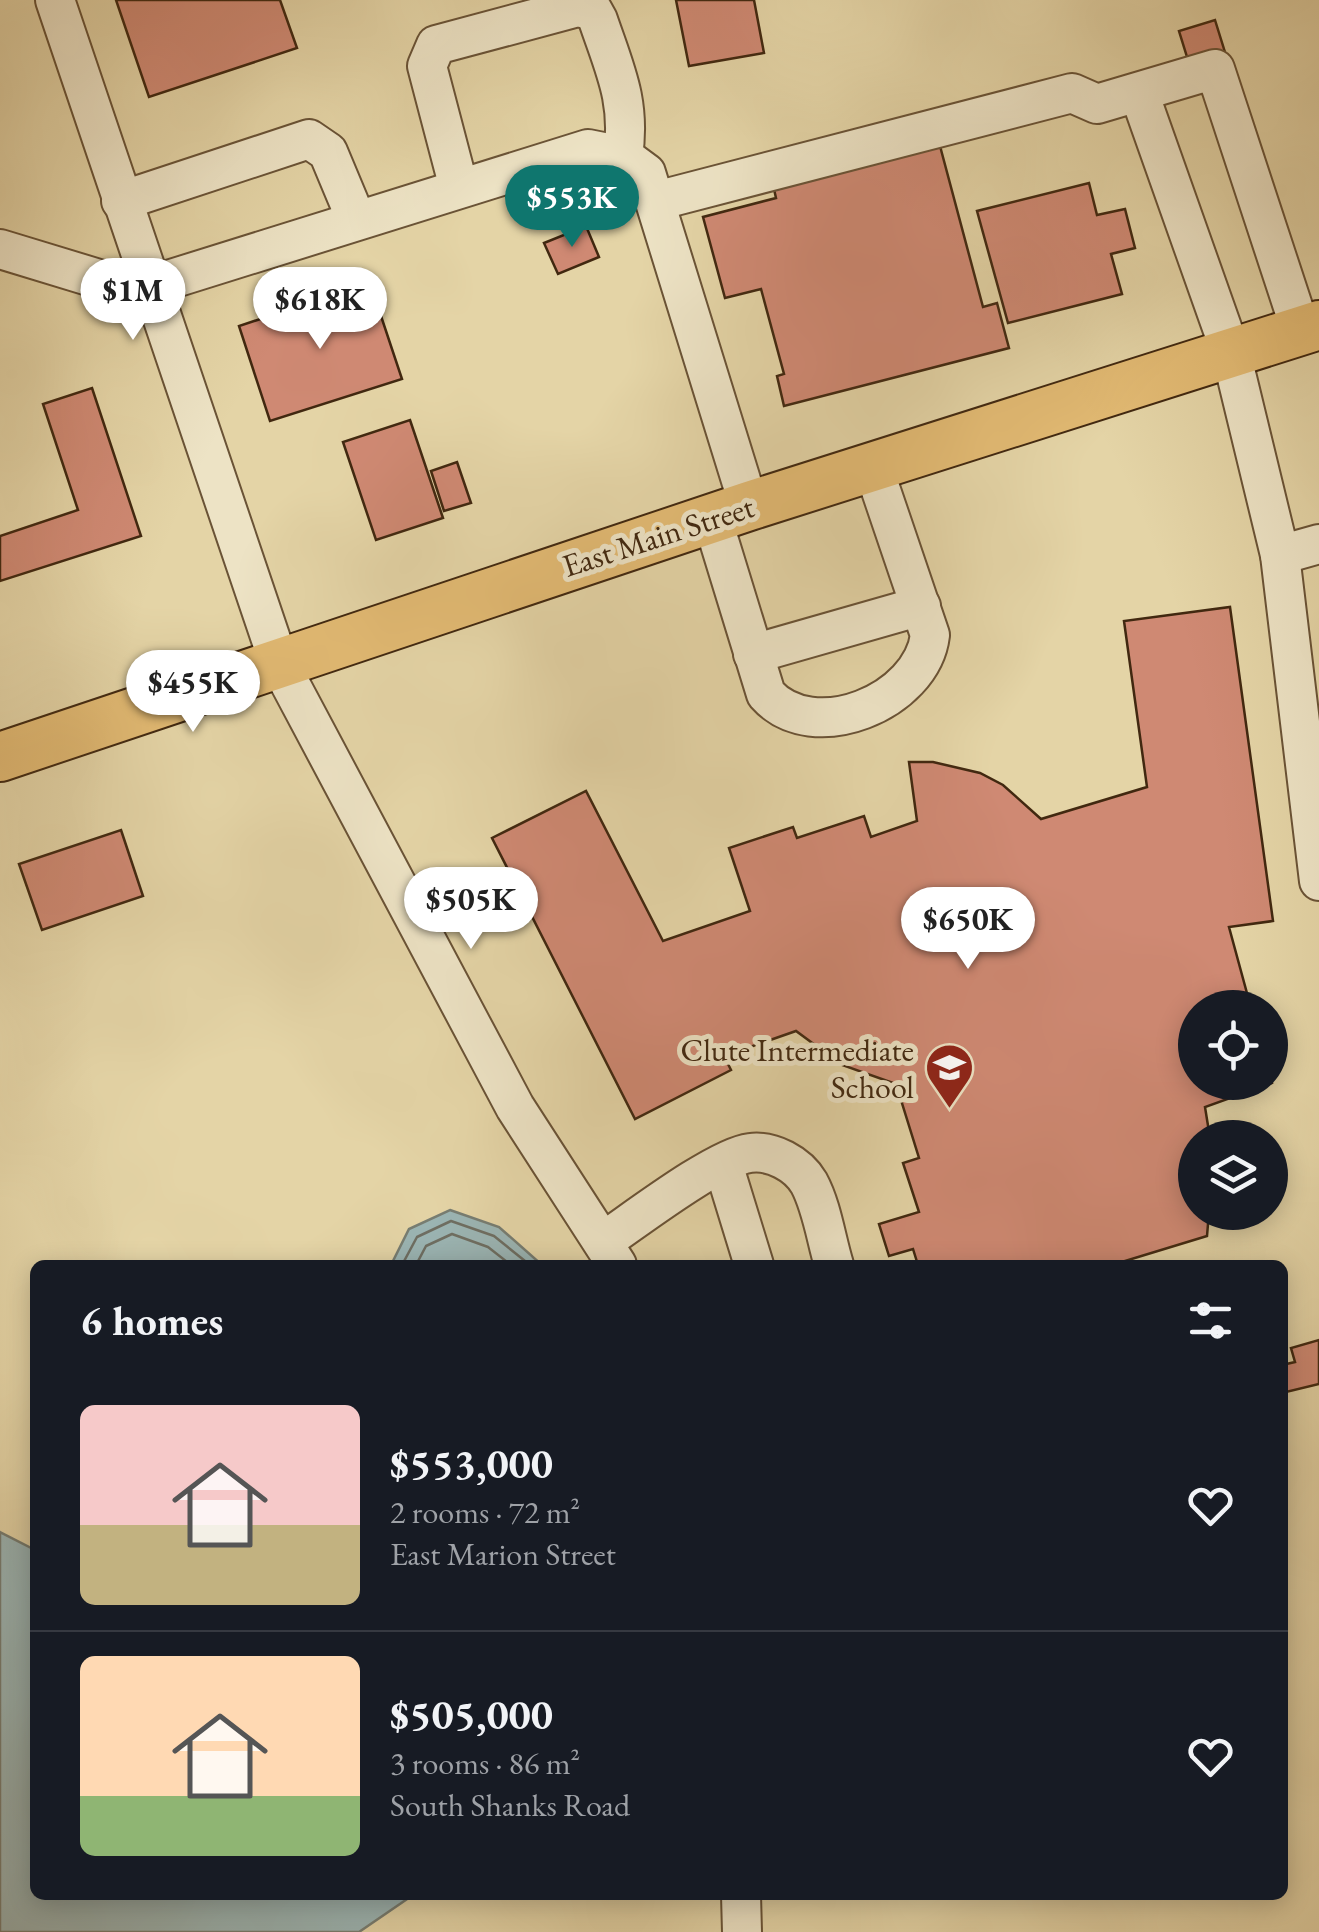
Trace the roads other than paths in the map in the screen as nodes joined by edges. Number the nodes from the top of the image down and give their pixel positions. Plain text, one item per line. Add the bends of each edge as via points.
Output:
1 (55, 0) edge
2 (1139, 93) junction
3 (623, 156) junction
4 (459, 188) junction
5 (656, 200) junction
6 (122, 201) junction
7 (356, 218) junction
8 (0, 249) edge
9 (149, 286) junction
10 (1310, 328) edge
11 (1231, 353) junction
12 (873, 467) junction
13 (731, 512) junction
14 (1319, 544) edge
15 (1280, 554) junction
16 (920, 606) junction
17 (754, 654) junction
18 (279, 663) junction
19 (0, 757) edge
20 (1319, 881) edge
21 (723, 1164) junction
22 (610, 1253) edge
23 (752, 1260) edge
24 (832, 1260) edge
25 (741, 1900) edge
26 (742, 1932) edge

1 - 6 street
2 - 5 street via 1097,104 1072,92
2 - 10 street via 1215,70
2 - 11 street
3 - 4 street via 588,149
3 - 4 street via 624,95 598,20 578,7 430,52 427,66
3 - 5 street via 646,172
4 - 7 street
5 - 13 street
6 - 7 street via 308,139 328,152
6 - 9 street
7 - 9 street
8 - 9 street via 102,280
9 - 18 street
10 - 11 main road, East Main Street
11 - 12 main road, East Main Street
11 - 15 street
12 - 13 main road, East Main Street
12 - 16 street
13 - 17 street
13 - 18 main road, East Main Street
14 - 15 street
15 - 20 street
16 - 17 street
16 - 17 street via 930,635 918,672 860,710 800,718 779,709 766,694
18 - 19 main road, East Main Street
18 - 22 street via 515,1107
21 - 22 street
21 - 23 street
21 - 24 street via 748,1153 772,1154 799,1168
25 - 26 street

